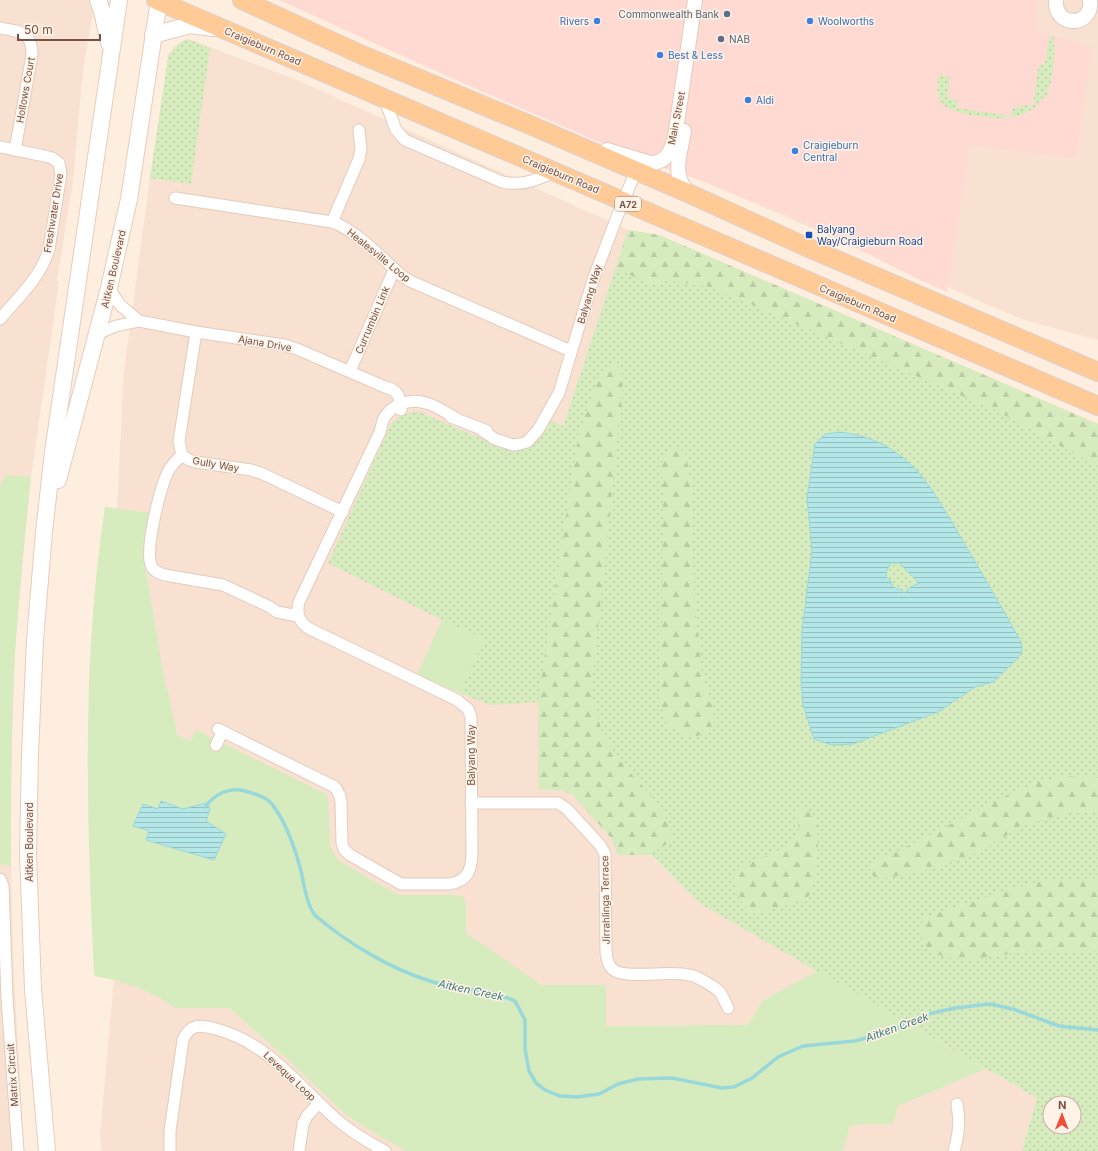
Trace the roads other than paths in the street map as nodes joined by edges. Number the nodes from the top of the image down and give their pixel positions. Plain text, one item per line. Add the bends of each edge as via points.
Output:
1 (98, 0) edge
2 (119, 0) edge
3 (158, 0) edge
4 (242, 0) edge
5 (695, 0) edge
6 (704, 0) edge
7 (1056, 0) edge
8 (1092, 9) edge
9 (0, 28) edge
10 (224, 30) junction
11 (154, 35) junction
12 (112, 55) junction
13 (384, 98) junction
14 (523, 122) junction
15 (359, 130) dead end
16 (0, 147) edge
17 (15, 150) junction
18 (636, 171) junction
19 (555, 172) junction
20 (688, 193) junction
21 (175, 198) dead end
22 (623, 201) junction
23 (332, 222) junction
24 (394, 270) junction
25 (109, 288) junction
26 (0, 319) edge
27 (139, 321) junction
28 (196, 332) junction
29 (97, 334) junction
30 (572, 351) junction
31 (1070, 361) junction
32 (1098, 366) edge
33 (350, 371) junction
34 (1098, 372) edge
35 (400, 406) junction
36 (1098, 406) edge
37 (182, 454) junction
38 (343, 512) junction
39 (44, 532) junction
40 (298, 611) junction
41 (216, 746) dead end
42 (472, 803) junction
43 (0, 879) edge
44 (3, 998) edge
45 (728, 1008) dead end
46 (319, 1103) junction
47 (957, 1104) dead end
48 (18, 1151) edge
49 (47, 1151) edge
50 (170, 1151) edge
51 (299, 1151) edge
52 (385, 1151) edge
53 (954, 1151) edge

1 - 12 main road
2 - 12 main road, Aitken Boulevard
3 - 10 main road, Craigieburn Road / A72
3 - 11 main road, Aitken Boulevard
4 - 14 main road via 362,55
5 - 14 street, Main Street via 675,137 664,160 650,163 549,128
6 - 20 street, Main Street via 678,162 681,181
7 - 8 street via 1059,14 1071,21 1079,20
9 - 17 street, Hollows Court via 23,34 31,42 32,55
10 - 11 main road via 190,25
10 - 13 main road, Craigieburn Road / A72
11 - 25 main road, Aitken Boulevard via 129,199
12 - 39 main road, Aitken Boulevard via 55,437
13 - 19 main road, Craigieburn Road / A72
13 - 19 street via 396,130 405,140 481,173 502,182 517,184
14 - 18 main road
15 - 23 street via 359,158
16 - 17 street
17 - 26 street, Freshwater Drive via 52,158 59,164 61,174 46,258 30,284
18 - 20 main road
18 - 22 street, Balyang Way
19 - 22 main road, Craigieburn Road / A72
20 - 31 main road
21 - 23 street, Healesville Loop
22 - 30 street, Balyang Way via 592,280
22 - 36 main road, Craigieburn Road / A72
23 - 24 street, Healesville Loop via 351,232
24 - 30 street, Healesville Loop via 410,281
24 - 33 street, Currumbin Link
25 - 27 street, Ajana Drive via 120,305
25 - 29 main road, Aitken Boulevard
27 - 28 street, Ajana Drive
27 - 29 street, Ajana Drive via 116,326
28 - 33 street, Ajana Drive via 292,346
28 - 37 street, Gully Way via 179,441
29 - 39 main road, Aitken Boulevard
30 - 35 street, Balyang Way via 555,402 545,417 525,435 516,438 480,429 417,407
31 - 32 street
31 - 34 main road
33 - 35 street, Ajana Drive via 385,387
35 - 38 street via 380,432
37 - 38 street, Gully Way via 196,462 263,474
37 - 40 street via 169,470 154,514 151,566 158,573 165,575 224,585 277,612
38 - 40 street
39 - 49 main road, Aitken Boulevard via 32,692 28,854 33,989
40 - 42 street, Balyang Way via 300,620 308,628 464,704 471,717
41 - 42 street, Balyang Way via 220,730 335,787 340,796 341,836 344,849 401,884 449,884 457,883 467,876 472,862
42 - 45 street, Jirrahlinga Terrace via 551,802 563,805 600,845 605,854 606,959 611,968 624,974 692,975 718,991
43 - 44 street, Matrix Circuit via 3,886
44 - 48 street, Matrix Circuit
46 - 50 street, Leveque Loop via 276,1061 243,1038 207,1026 196,1026 188,1031 183,1040 170,1131
46 - 51 street via 303,1124
46 - 52 street, Leveque Loop via 346,1126
47 - 53 street via 960,1125

